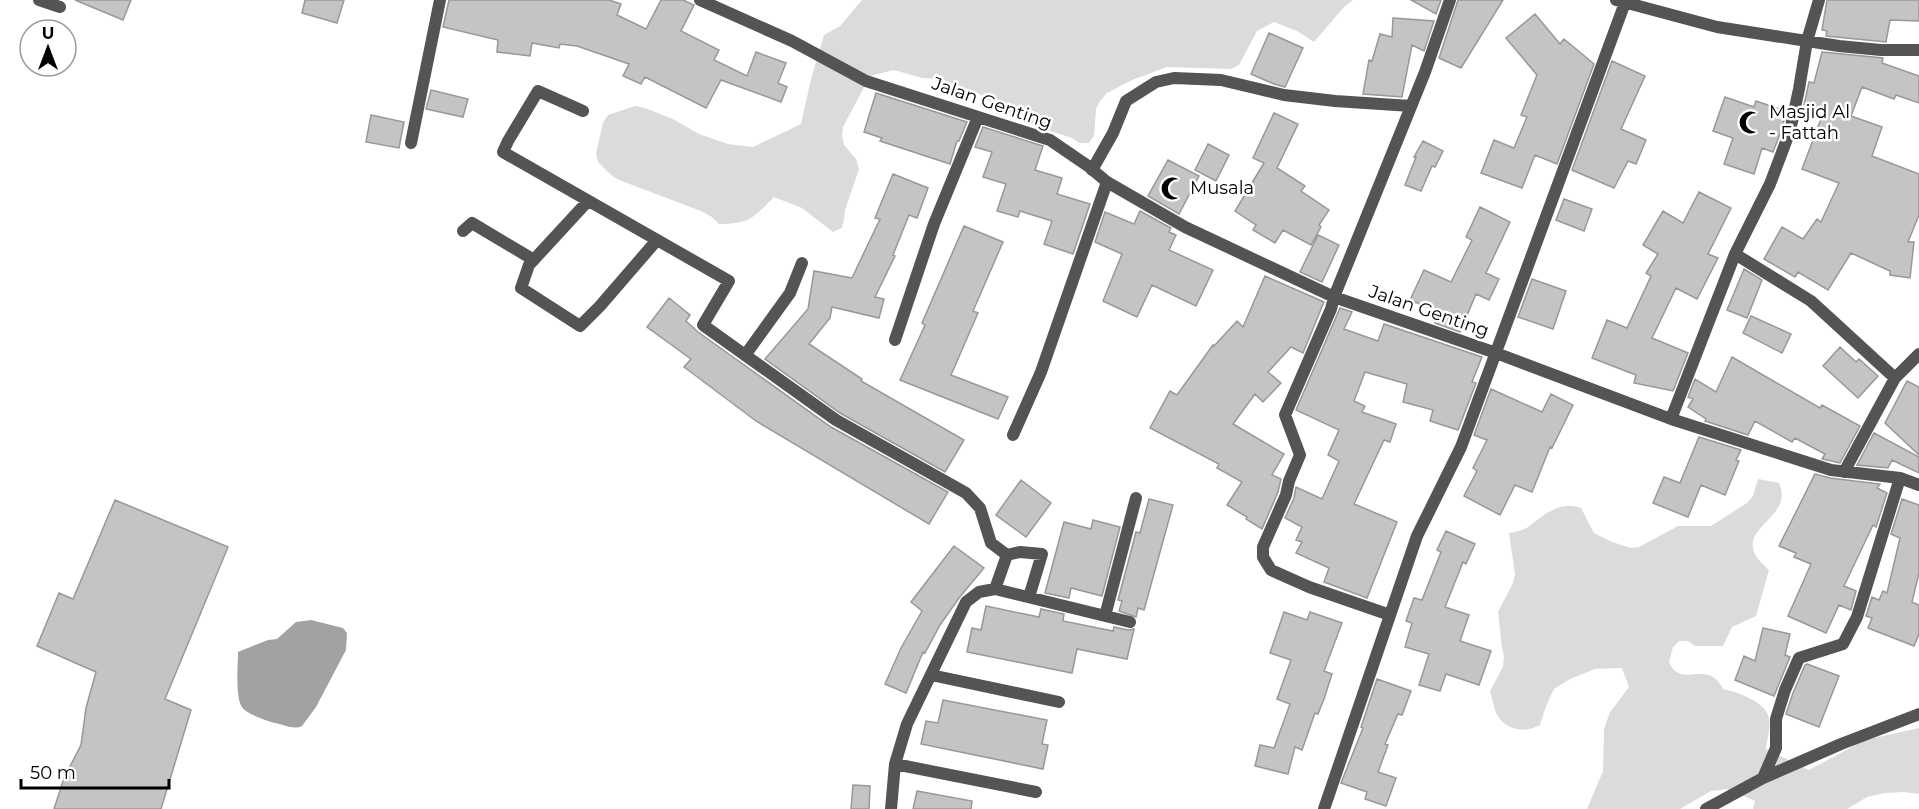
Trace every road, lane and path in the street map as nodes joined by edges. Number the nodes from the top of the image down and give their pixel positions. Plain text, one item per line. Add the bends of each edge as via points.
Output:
1 (39, 0) edge
2 (440, 0) edge
3 (700, 0) edge
4 (1450, 0) edge
5 (1819, 0) edge
6 (1622, 1) edge
7 (60, 7) dead end
8 (1807, 41) junction
9 (1919, 50) edge
10 (1411, 106) junction
11 (583, 111) dead end
12 (978, 117) junction
13 (411, 143) dead end
14 (1092, 170) junction
15 (1107, 182) junction
16 (588, 201) junction
17 (463, 231) dead end
18 (657, 240) junction
19 (1735, 254) junction
20 (534, 260) junction
21 (802, 263) dead end
22 (1334, 297) junction
23 (895, 340) dead end
24 (1496, 353) junction
25 (746, 354) junction
26 (1919, 354) edge
27 (1895, 378) junction
28 (1671, 419) junction
29 (1013, 435) dead end
30 (1844, 472) junction
31 (1900, 478) junction
32 (1919, 484) edge
33 (1136, 498) dead end
34 (1007, 555) junction
35 (995, 589) junction
36 (1029, 597) junction
37 (1105, 615) junction
38 (1390, 615) junction
39 (1130, 622) dead end
40 (931, 675) junction
41 (1059, 702) dead end
42 (1919, 714) edge
43 (895, 764) junction
44 (1763, 778) junction
45 (1036, 792) dead end
46 (891, 809) edge
47 (1324, 809) edge
48 (1706, 809) edge

1 - 7 street
2 - 13 street
3 - 12 street, Jalan Genting via 792,41 866,81
4 - 10 street
5 - 8 street
6 - 8 street via 1717,27
6 - 24 street
8 - 9 street via 1881,50
8 - 19 street via 1790,131 1770,184
10 - 14 street via 1284,95 1221,80 1174,78 1156,82 1126,101
10 - 22 street
11 - 16 street via 538,91 503,152
12 - 14 street, Jalan Genting via 1050,141
12 - 23 street via 934,224
14 - 15 street, Jalan Genting
15 - 22 street, Jalan Genting via 1185,227
15 - 29 street via 1041,372
16 - 18 street
16 - 20 street
17 - 20 street via 472,223
18 - 20 street via 580,326 521,288
18 - 25 street via 729,281 703,325
19 - 27 street via 1811,301
19 - 28 street
21 - 25 street via 790,293
22 - 24 street, Jalan Genting
22 - 38 street via 1286,415 1300,455 1263,547 1263,557 1271,570
24 - 28 street, Jalan Genting
24 - 38 street via 1461,447 1417,536
25 - 34 street via 836,420 966,493 980,508 991,543
26 - 27 street
27 - 30 street
28 - 30 street, Jalan Genting
30 - 31 street, Jalan Genting
31 - 32 street, Jalan Genting
31 - 44 street via 1857,617 1843,644 1799,658 1776,719 1776,748
33 - 37 street
34 - 35 street
34 - 36 street via 1042,554
35 - 36 street
35 - 40 street via 978,592 966,602
36 - 37 street
37 - 39 street
38 - 47 street
40 - 41 street
40 - 43 street via 907,724
42 - 44 street
43 - 45 street
43 - 46 street
44 - 48 street

